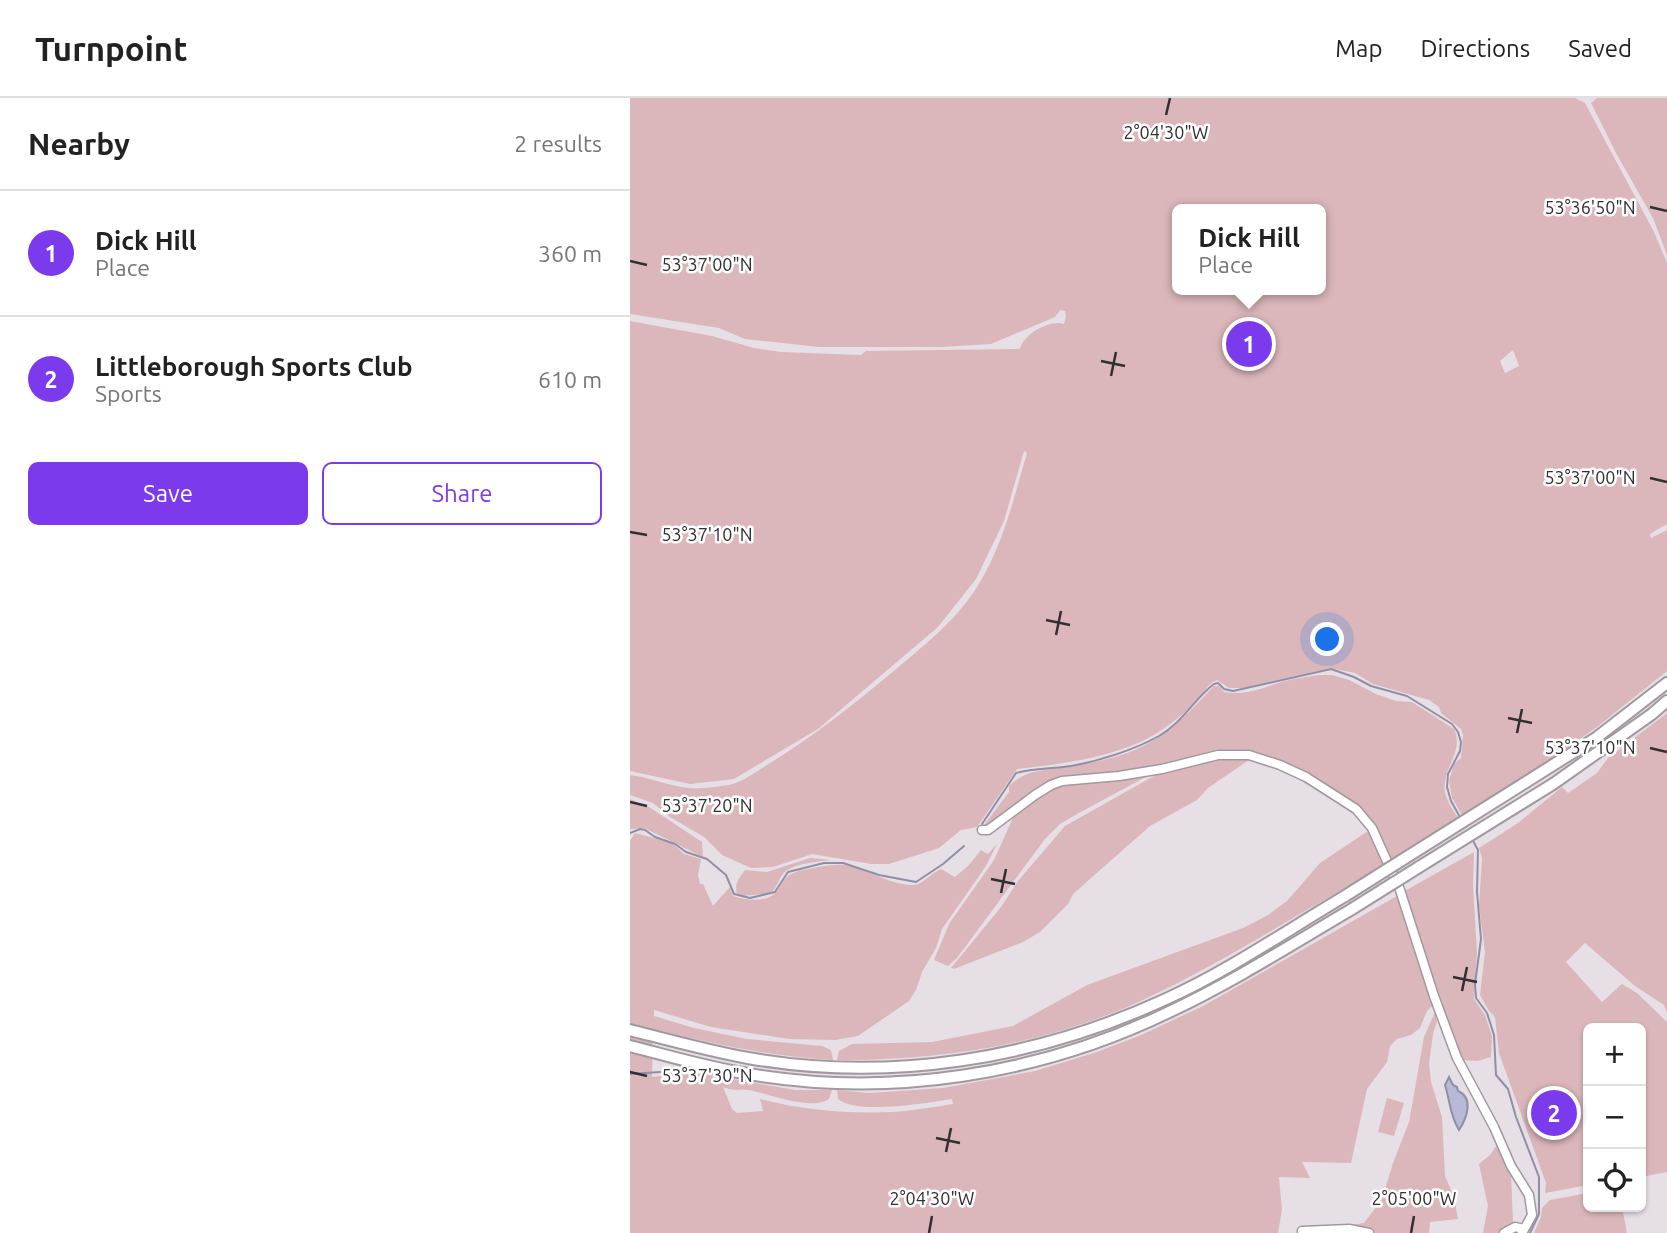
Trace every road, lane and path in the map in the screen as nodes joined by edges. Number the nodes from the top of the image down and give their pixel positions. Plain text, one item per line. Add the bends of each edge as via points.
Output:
1 (1667, 683) edge
2 (1667, 701) edge
3 (982, 830) dead end
4 (630, 1030) edge
5 (630, 1046) edge
6 (1302, 1231) dead end
7 (1523, 1231) edge
8 (1368, 1233) edge
9 (1504, 1233) edge

1 - 4 highway, bridge via 1596,738 1345,897 1166,999 1070,1037 965,1061 834,1068 750,1059
2 - 5 highway, bridge via 1553,784 1352,909 1167,1014 1100,1042 964,1076 867,1084 748,1074
3 - 7 street via 1062,781 1162,769 1218,755 1264,759 1306,777 1356,809 1372,828 1400,890 1457,1058 1529,1195 1532,1215
6 - 8 street
7 - 9 street via 1515,1227

